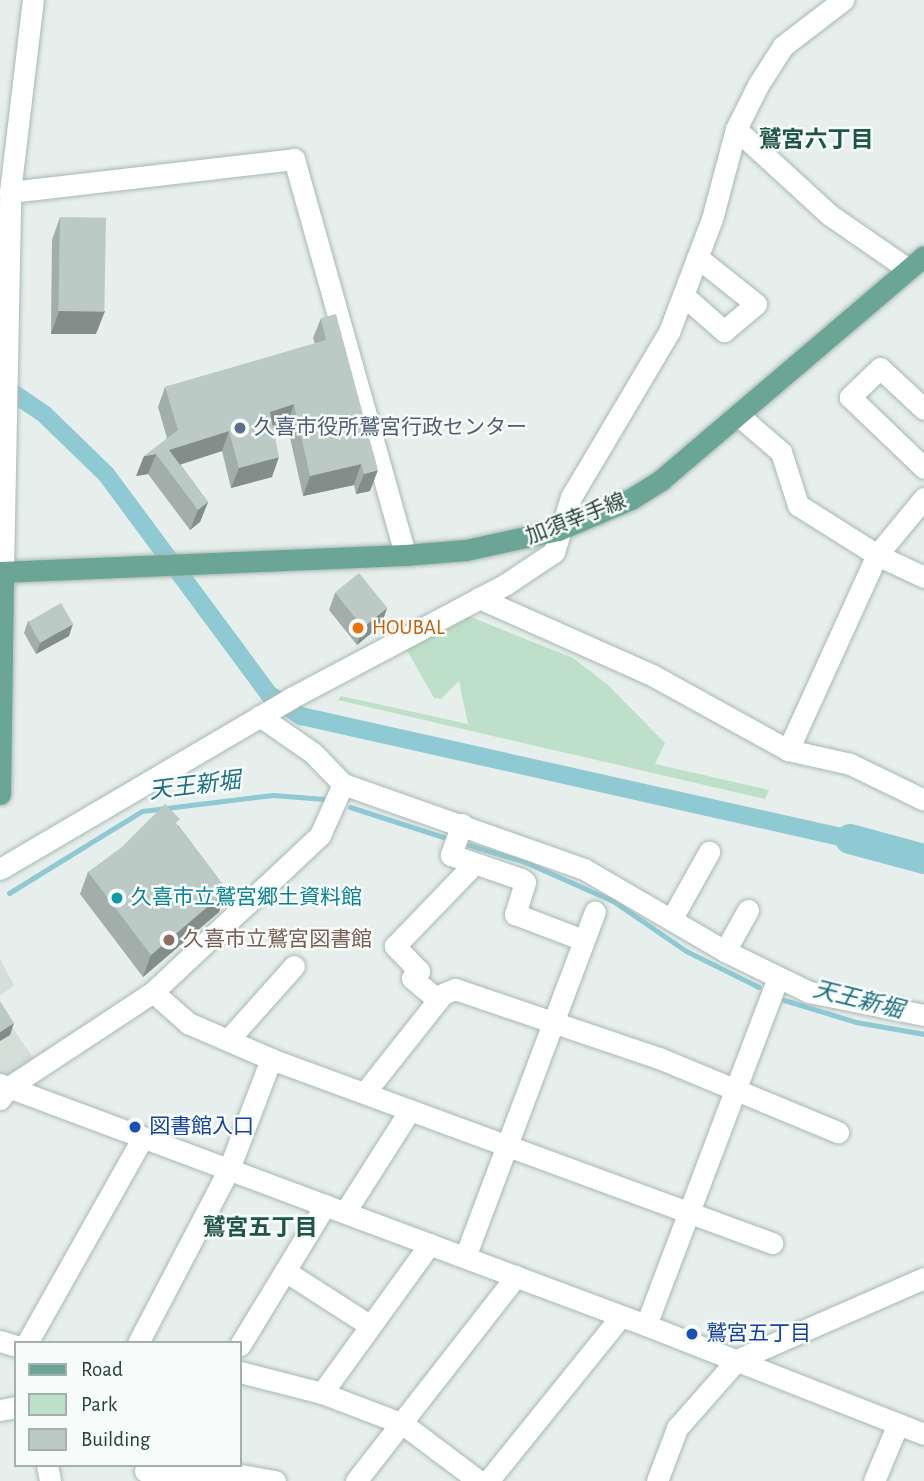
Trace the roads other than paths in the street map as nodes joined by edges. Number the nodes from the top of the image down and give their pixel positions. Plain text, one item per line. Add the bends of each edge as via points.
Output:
1 (33, 0) edge
2 (843, 0) edge
3 (736, 129) junction
4 (10, 192) junction
5 (697, 257) junction
6 (916, 263) edge
7 (683, 295) junction
8 (924, 409) edge
9 (738, 415) junction
10 (924, 468) edge
11 (924, 498) edge
12 (558, 530) junction
13 (405, 555) junction
14 (877, 555) junction
15 (2, 572) edge
16 (924, 577) edge
17 (479, 598) junction
18 (3, 613) edge
19 (266, 713) junction
20 (788, 750) junction
21 (344, 785) junction
22 (0, 794) edge
23 (924, 800) edge
24 (462, 824) junction
25 (709, 852) dead end
26 (474, 864) junction
27 (0, 869) edge
28 (748, 910) dead end
29 (595, 912) dead end
30 (672, 918) junction
31 (583, 940) junction
32 (725, 951) junction
33 (294, 966) dead end
34 (778, 977) junction
35 (153, 992) junction
36 (438, 1000) junction
37 (924, 1015) edge
38 (552, 1022) junction
39 (228, 1040) junction
40 (271, 1059) junction
41 (732, 1089) junction
42 (3, 1090) edge
43 (366, 1091) junction
44 (410, 1110) junction
45 (838, 1132) dead end
46 (143, 1137) junction
47 (507, 1145) junction
48 (229, 1170) junction
49 (335, 1209) junction
50 (688, 1213) junction
51 (772, 1243) dead end
52 (430, 1244) junction
53 (465, 1257) junction
54 (285, 1271) junction
55 (516, 1276) junction
56 (924, 1278) edge
57 (621, 1316) junction
58 (369, 1325) junction
59 (646, 1325) junction
60 (28, 1341) edge
61 (139, 1341) edge
62 (242, 1342) edge
63 (737, 1360) junction
64 (242, 1373) edge
65 (322, 1393) junction
66 (403, 1424) junction
67 (898, 1424) junction
68 (924, 1434) edge
69 (145, 1472) edge
70 (275, 1481) edge
71 (356, 1481) edge
72 (479, 1481) edge
73 (488, 1481) edge
74 (657, 1481) edge
75 (874, 1481) edge

1 - 4 street
2 - 3 street via 783,47
3 - 5 street
3 - 6 street via 830,215
4 - 13 street via 294,159
4 - 15 street
5 - 7 street
5 - 7 street via 756,304 724,331
6 - 9 main road, 加須幸手線
7 - 12 street via 669,332 571,497
8 - 10 street via 880,368 850,397
9 - 12 main road, 加須幸手線 via 631,499
9 - 14 street via 780,453 798,505
11 - 14 street
12 - 13 main road, 加須幸手線 via 504,543
12 - 17 street via 554,552
13 - 15 main road, 加須幸手線
14 - 16 street
14 - 20 street
15 - 18 main road
17 - 19 street
17 - 20 street via 652,675
18 - 22 main road
19 - 21 street
19 - 27 street
20 - 23 street via 850,764
21 - 24 street
21 - 35 street via 320,835
24 - 26 street via 451,855
24 - 30 street via 584,869
25 - 30 street
26 - 31 street via 525,882 514,914
26 - 36 street via 395,946 419,971 412,978
28 - 32 street
29 - 31 street
30 - 32 street
31 - 38 street
32 - 34 street
33 - 39 street
34 - 37 street via 816,994
34 - 41 street
35 - 39 street via 188,1023
35 - 42 street
36 - 38 street via 455,989
36 - 43 street
38 - 41 street
38 - 47 street
39 - 40 street
40 - 43 street
40 - 48 street
41 - 45 street
41 - 50 street
42 - 46 street
43 - 44 street
44 - 47 street
44 - 49 street
46 - 48 street
46 - 60 street
47 - 50 street
47 - 53 street
48 - 49 street
48 - 61 street
49 - 52 street
49 - 54 street
50 - 51 street
50 - 59 street
52 - 53 street
52 - 58 street
53 - 55 street
54 - 58 street
54 - 62 street
55 - 57 street
55 - 66 street
56 - 63 street
57 - 59 street
57 - 73 street
58 - 65 street
59 - 63 street
63 - 67 street
63 - 74 street via 677,1428
64 - 65 street
65 - 66 street
66 - 71 street
66 - 72 street
67 - 68 street
67 - 75 street
69 - 70 street via 212,1470

